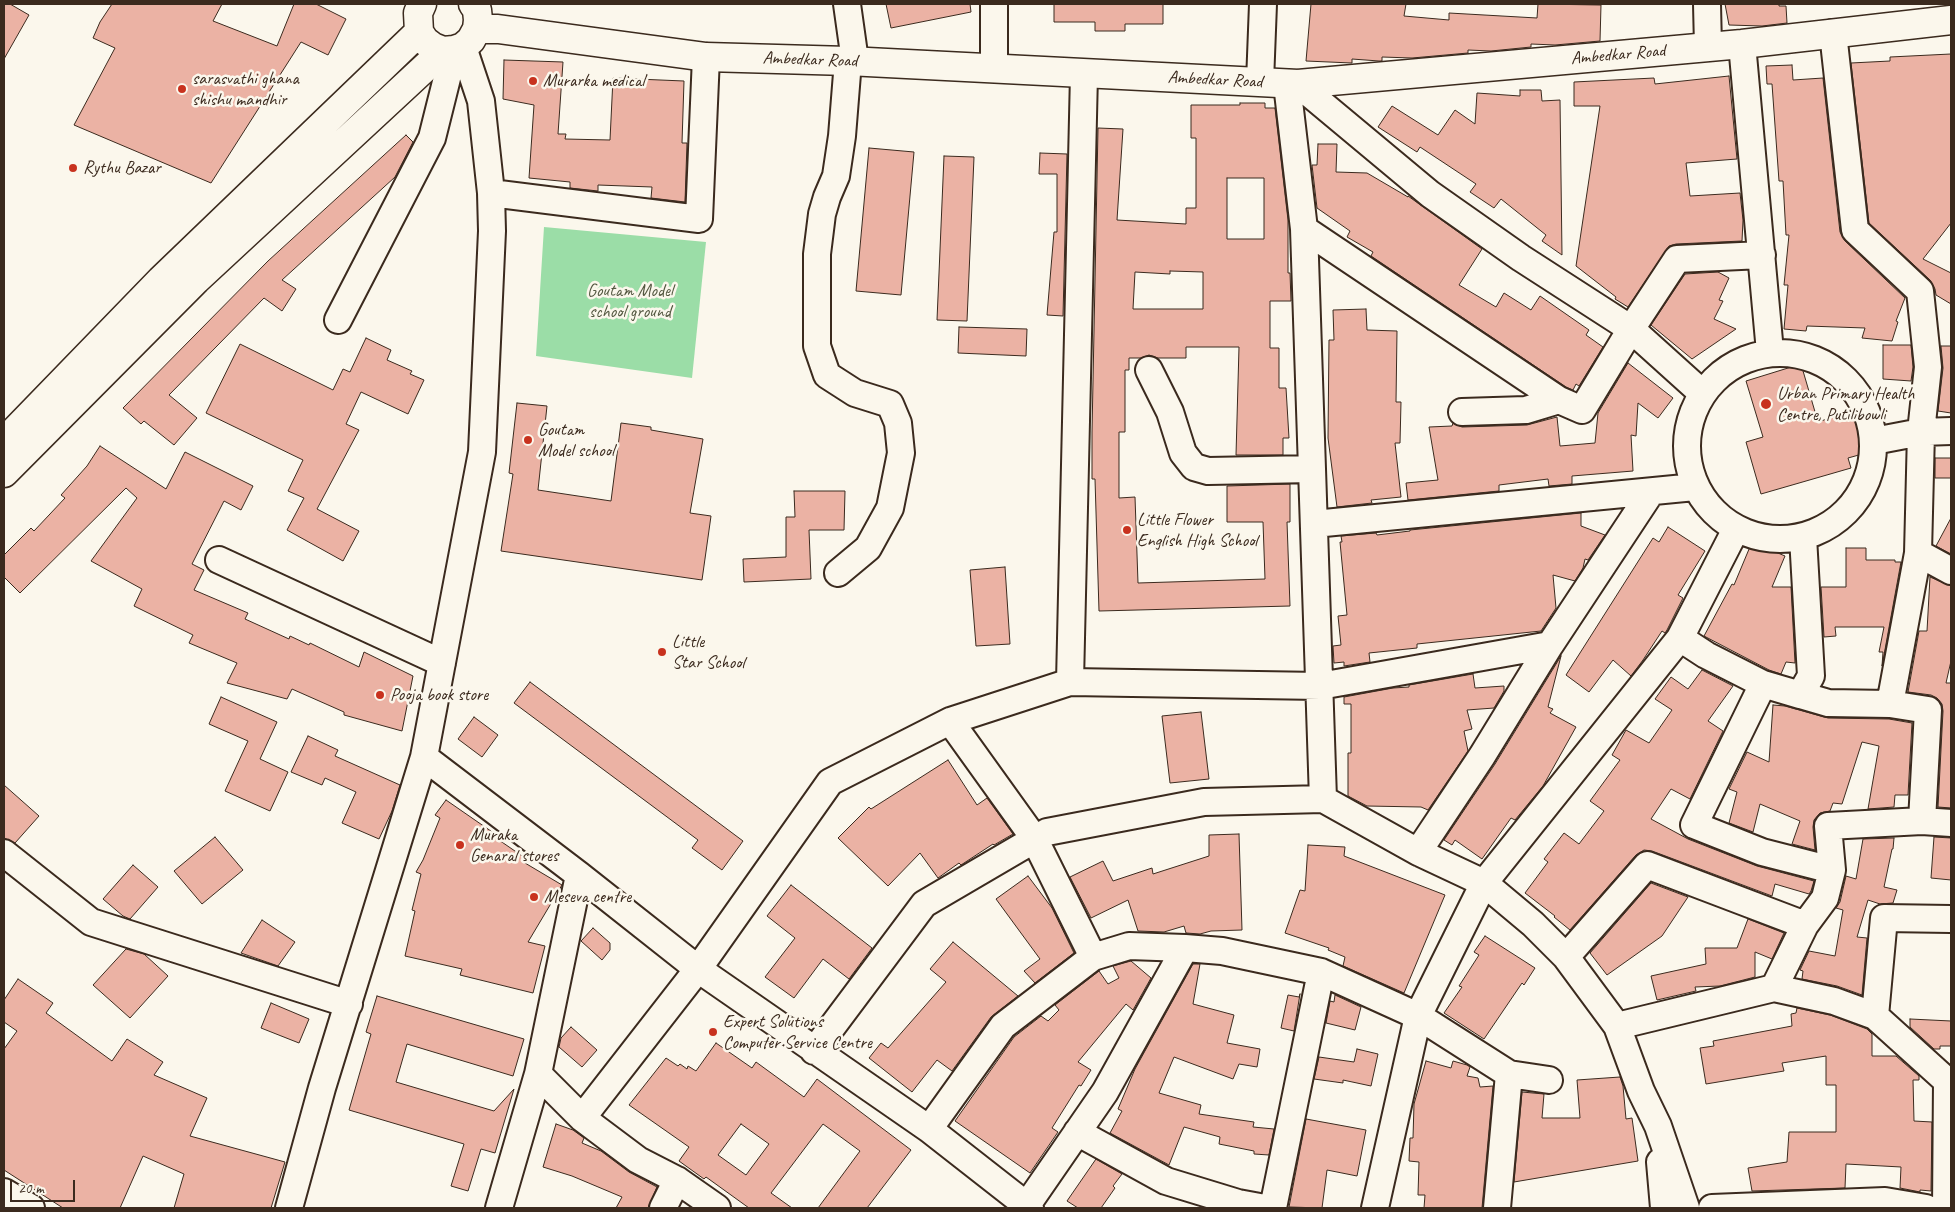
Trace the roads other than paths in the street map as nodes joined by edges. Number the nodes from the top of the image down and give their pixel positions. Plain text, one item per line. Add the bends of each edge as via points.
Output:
1 (419, 4) edge
2 (847, 4) edge
3 (994, 4) edge
4 (1263, 4) edge
5 (1707, 4) edge
6 (1951, 20) edge
7 (419, 32) junction
8 (1833, 33) junction
9 (462, 36) edge
10 (1742, 44) junction
11 (1708, 47) junction
12 (706, 57) junction
13 (852, 61) junction
14 (994, 68) junction
15 (1084, 74) junction
16 (1282, 83) junction
17 (490, 193) junction
18 (1304, 229) junction
19 (1762, 255) junction
20 (338, 320) dead end
21 (1631, 329) junction
22 (1770, 352) junction
23 (1149, 370) dead end
24 (1702, 392) junction
25 (1559, 400) junction
26 (1462, 412) dead end
27 (1951, 431) edge
28 (1921, 432) junction
29 (1874, 441) junction
30 (4, 442) edge
31 (1312, 469) junction
32 (4, 473) edge
33 (1695, 487) junction
34 (1651, 492) junction
35 (1314, 524) junction
36 (1736, 529) junction
37 (1802, 536) junction
38 (1918, 553) junction
39 (218, 560) dead end
40 (1951, 571) edge
41 (838, 573) dead end
42 (1680, 638) junction
43 (1550, 645) junction
44 (442, 664) junction
45 (1070, 682) junction
46 (1763, 684) junction
47 (1320, 686) junction
48 (1890, 704) junction
49 (950, 721) junction
50 (424, 757) junction
51 (1323, 799) junction
52 (1922, 821) junction
53 (1951, 822) edge
54 (1034, 838) junction
55 (1418, 852) junction
56 (4, 853) edge
57 (1832, 870) junction
58 (579, 875) junction
59 (1484, 883) junction
60 (1951, 919) edge
61 (1805, 925) junction
62 (1185, 948) junction
63 (1093, 957) junction
64 (1566, 957) junction
65 (698, 970) junction
66 (1322, 972) junction
67 (1774, 988) junction
68 (349, 1004) junction
69 (1418, 1016) junction
70 (1876, 1016) junction
71 (1617, 1026) junction
72 (814, 1051) junction
73 (538, 1074) junction
74 (1508, 1074) junction
75 (1549, 1080) dead end
76 (1949, 1081) edge
77 (582, 1118) junction
78 (1658, 1126) junction
79 (929, 1129) junction
80 (1077, 1132) junction
81 (677, 1180) junction
82 (4, 1192) edge
83 (1237, 1206) edge
84 (31, 1208) edge
85 (289, 1208) edge
86 (499, 1208) edge
87 (663, 1208) edge
88 (718, 1208) edge
89 (1027, 1208) edge
90 (1265, 1208) edge
91 (1273, 1208) edge
92 (1375, 1208) edge
93 (1497, 1208) edge
94 (1664, 1208) edge
95 (1686, 1208) edge
96 (1712, 1208) edge
97 (1926, 1208) edge
98 (1946, 1208) edge

1 - 7 main road
2 - 13 street
3 - 14 street
4 - 16 street
5 - 11 street
6 - 8 main road, Ambedkar Road
7 - 9 main road via 433,48
7 - 30 main road via 161,280
8 - 10 main road, Ambedkar Road
8 - 28 street via 1855,230 1920,291 1928,367
9 - 12 main road, Ambedkar Road via 498,29
9 - 17 street via 481,101
9 - 20 street via 432,138
9 - 32 main road via 196,280
10 - 11 main road, Ambedkar Road
10 - 19 street
11 - 16 main road, Ambedkar Road
12 - 13 main road, Ambedkar Road
12 - 17 street via 699,219
13 - 14 main road, Ambedkar Road
13 - 41 street via 836,176 822,214 817,254 817,346 827,375 856,392 890,404 898,423 901,453 890,508 868,548
14 - 15 main road, Ambedkar Road
15 - 16 main road, Ambedkar Road
15 - 45 street
16 - 18 street
16 - 21 street via 1430,194
17 - 44 street via 492,231 482,452
18 - 25 street
18 - 31 street
19 - 21 street via 1677,260
19 - 22 street
21 - 24 street
21 - 25 street via 1582,410
22 - 24 street via 1744,359 1720,373
22 - 29 street via 1800,354 1829,366 1852,386 1868,412
23 - 31 street via 1170,412 1183,453 1194,467 1208,471
24 - 33 street via 1691,415 1685,439 1687,464
25 - 26 street via 1526,410
27 - 28 street
28 - 29 street
28 - 38 street
29 - 37 street via 1871,470 1859,496 1840,518
31 - 35 street
33 - 34 street
33 - 36 street via 1712,512
34 - 35 street
34 - 43 street
35 - 47 street
36 - 37 street via 1775,540
36 - 42 street
37 - 46 street via 1811,676 1800,695
38 - 40 street
38 - 48 street
39 - 44 street
42 - 46 street
42 - 59 street
43 - 47 street
43 - 55 street
44 - 50 street
45 - 47 street
45 - 49 street
46 - 48 street via 1828,703
46 - 57 street via 1694,825 1762,852
47 - 51 street
48 - 52 street via 1928,710
49 - 54 street
49 - 65 street via 830,782
50 - 58 street
50 - 68 street
51 - 54 street via 1204,802 1047,832
51 - 55 street
52 - 53 street
52 - 57 street via 1828,826
54 - 63 street
54 - 72 street via 924,904
55 - 59 street
56 - 68 street via 91,922
57 - 61 street via 1825,898
58 - 65 street
58 - 73 street
59 - 64 street
59 - 69 street
60 - 70 street via 1884,918
61 - 64 street via 1647,865
61 - 67 street
62 - 63 street via 1129,946
62 - 66 street via 1222,951
62 - 80 street via 1105,1092
63 - 79 street via 1003,1026
64 - 71 street
65 - 72 street
65 - 77 street
66 - 69 street
66 - 91 street
67 - 70 street via 1834,1001
67 - 71 street
68 - 85 street
69 - 74 street
69 - 92 street
70 - 76 street
71 - 78 street
72 - 79 street
73 - 77 street
73 - 86 street
74 - 75 street
74 - 93 street
76 - 98 street
77 - 81 street via 638,1160
78 - 94 street
78 - 95 street
79 - 89 street
80 - 83 street via 1166,1181
80 - 89 street
81 - 87 street
81 - 88 street
82 - 84 street
83 - 90 street
96 - 97 street via 1885,1201

